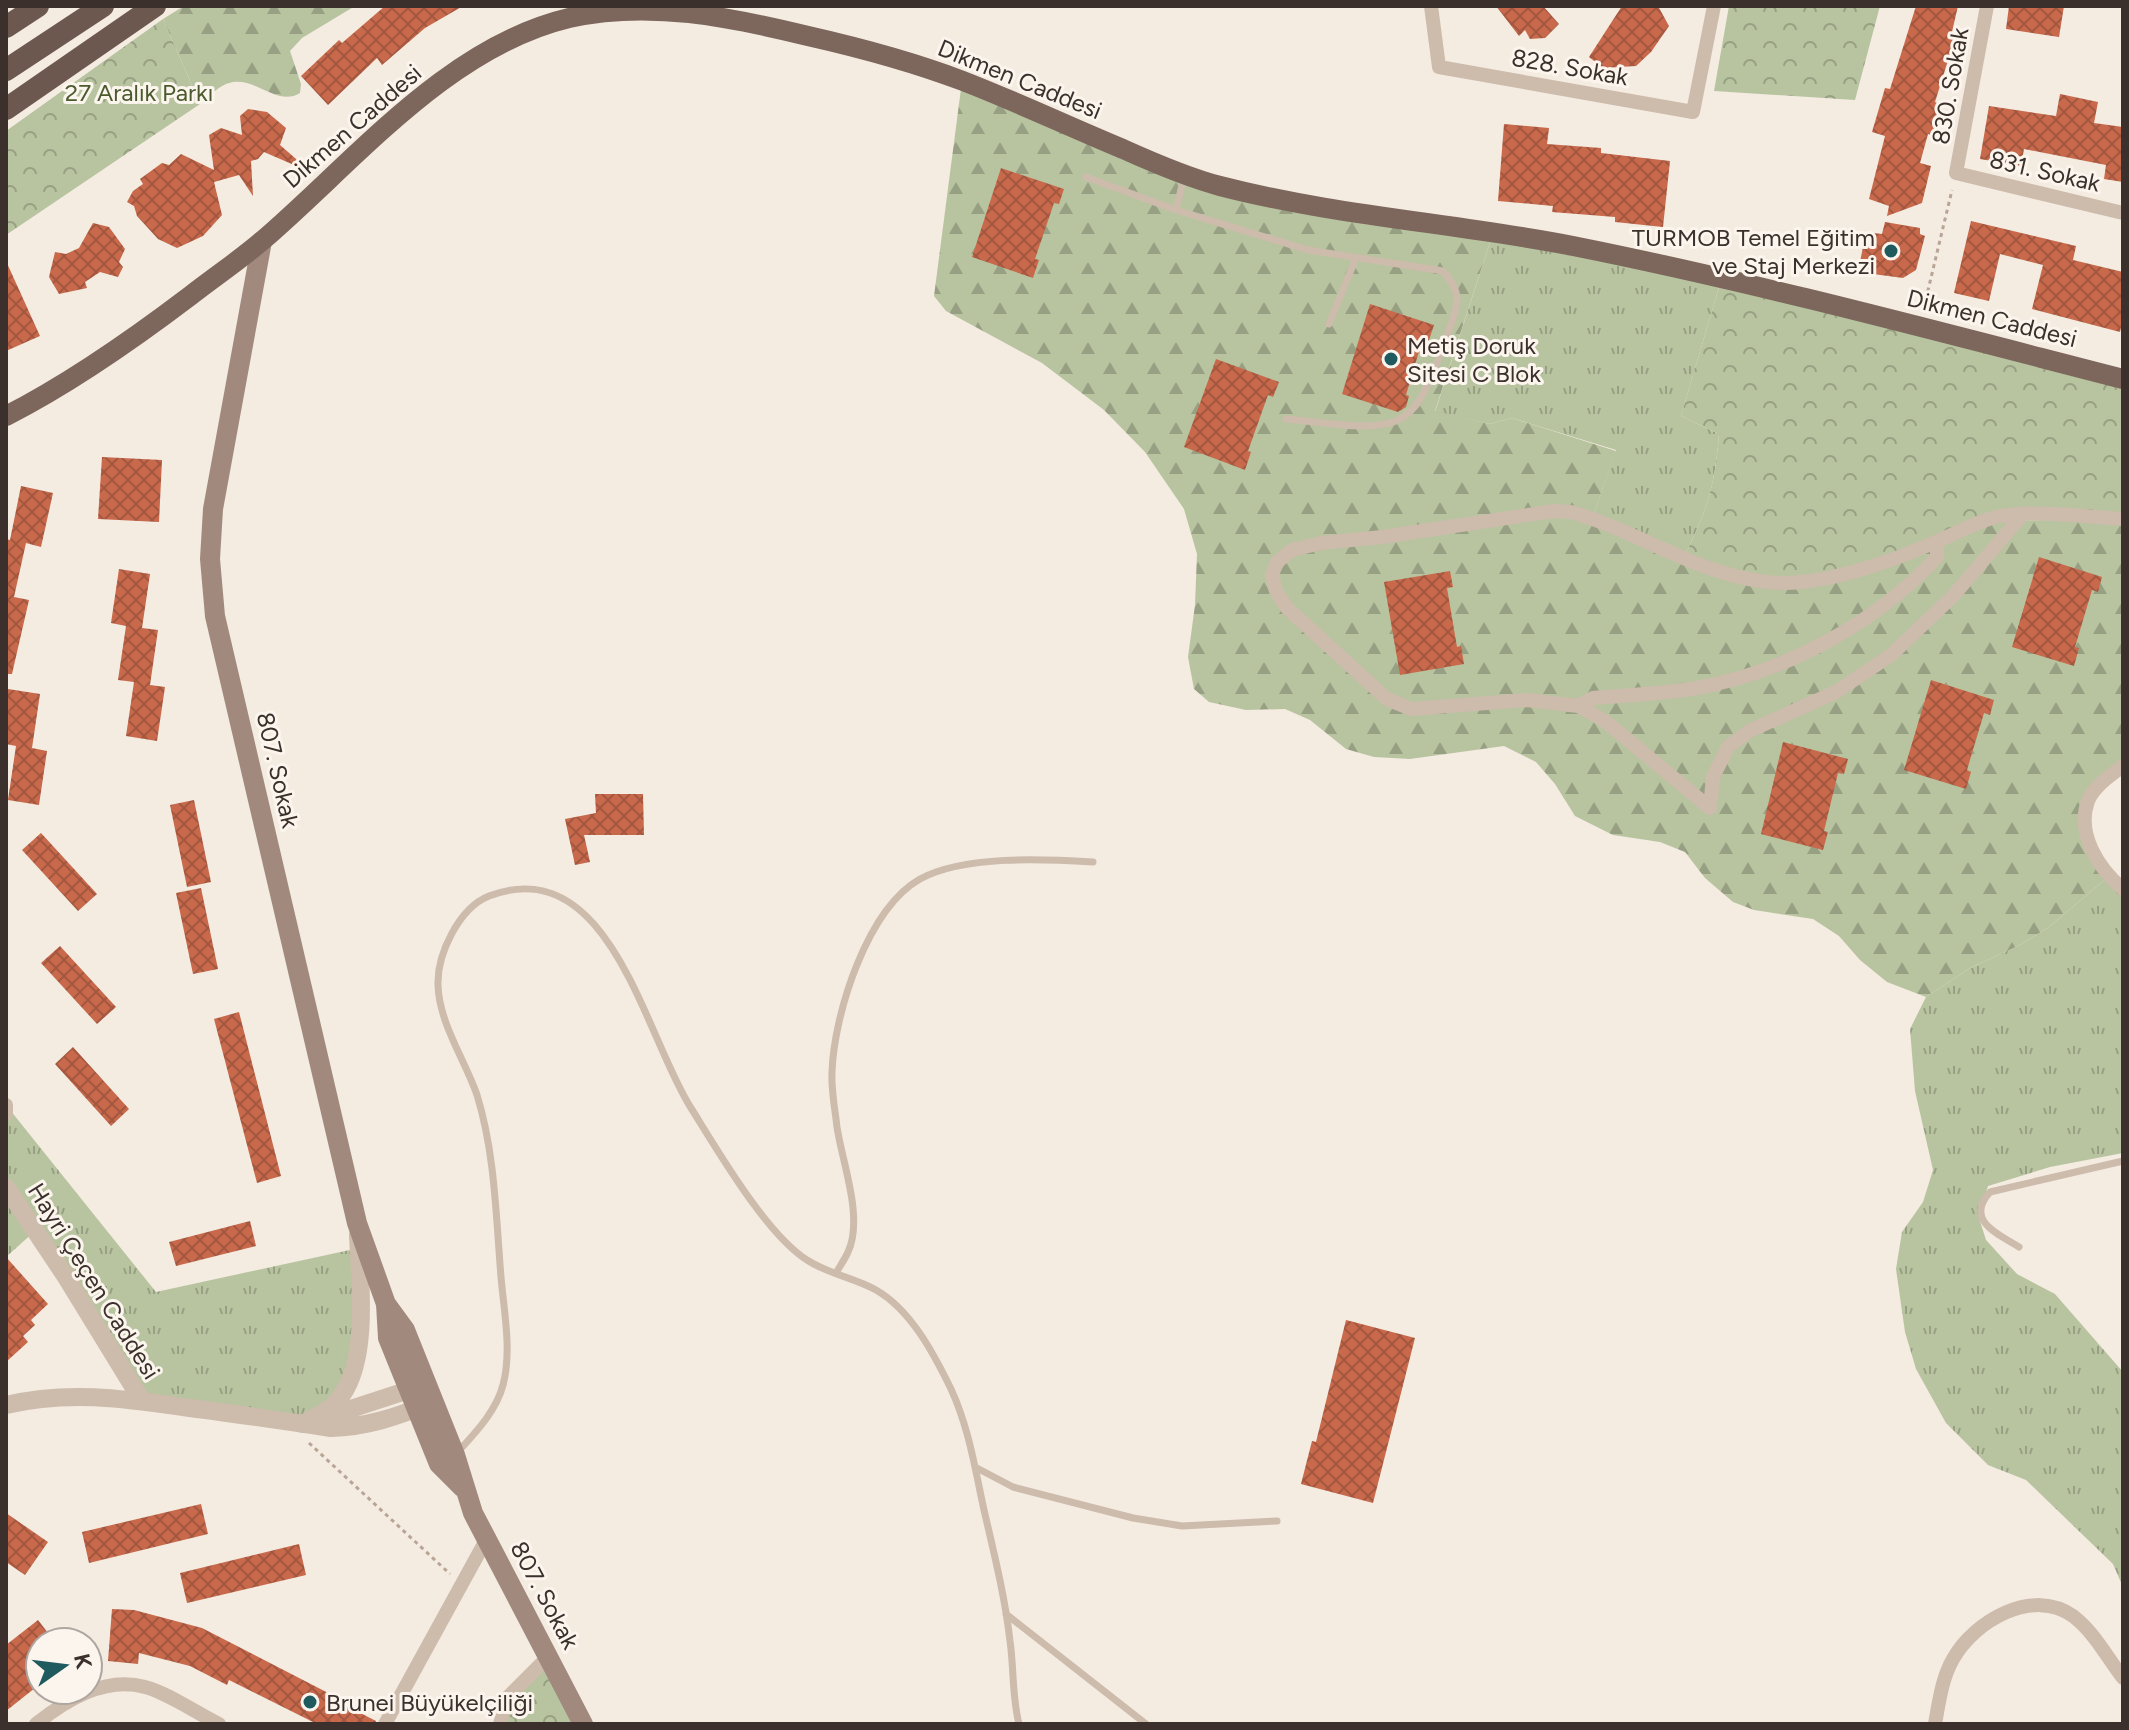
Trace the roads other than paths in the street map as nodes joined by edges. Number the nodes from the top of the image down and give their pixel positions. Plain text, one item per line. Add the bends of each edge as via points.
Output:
1 (38, 6) edge
2 (103, 6) edge
3 (155, 6) edge
4 (1431, 6) edge
5 (1714, 6) edge
6 (1987, 6) edge
7 (628, 8) edge
8 (6, 27) edge
9 (6, 70) edge
10 (6, 109) edge
11 (1956, 173) joint
12 (1184, 175) junction
13 (1086, 177) dead end
14 (1176, 210) junction
15 (2123, 213) edge
16 (262, 241) junction
17 (1356, 258) junction
18 (1329, 324) dead end
19 (2123, 379) edge
20 (6, 416) edge
21 (1286, 419) dead end
22 (2023, 514) junction
23 (2123, 519) edge
24 (1937, 542) junction
25 (1578, 706) junction
26 (2123, 766) edge
27 (1093, 862) dead end
28 (2123, 889) edge
29 (6, 1105) edge
30 (6, 1114) edge
31 (2123, 1161) edge
32 (6, 1187) edge
33 (357, 1223) junction
34 (2019, 1247) dead end
35 (836, 1273) junction
36 (421, 1396) junction
37 (142, 1401) junction
38 (6, 1405) edge
39 (294, 1422) junction
40 (455, 1455) junction
41 (975, 1467) junction
42 (464, 1489) junction
43 (1277, 1521) dead end
44 (486, 1540) junction
45 (1006, 1614) junction
46 (548, 1657) junction
47 (2123, 1678) edge
48 (36, 1724) edge
49 (219, 1724) edge
50 (385, 1724) edge
51 (500, 1724) edge
52 (583, 1724) edge
53 (1019, 1724) edge
54 (1146, 1724) edge
55 (1935, 1724) edge

1 - 8 highway
2 - 9 highway
3 - 10 highway
4 - 5 street, 828. Sokak via 1439,67 1693,112
6 - 11 street, 830. Sokak
7 - 12 main road, Dikmen Caddesi via 751,22 893,57
7 - 16 main road, Dikmen Caddesi via 568,18 490,51 394,121
11 - 15 street, 831. Sokak
12 - 14 lane
12 - 19 main road, Dikmen Caddesi via 1307,207 1507,235 1751,283
13 - 14 lane
14 - 17 lane via 1308,250
16 - 20 main road, Dikmen Caddesi via 100,361
16 - 33 main road, 807. Sokak via 213,509 214,602
17 - 18 lane
17 - 21 lane via 1443,271 1455,288 1457,307 1422,396 1408,414 1383,424
22 - 23 street
22 - 24 street via 1984,521
22 - 25 street via 1953,596 1891,655 1836,692 1736,740 1716,766 1710,808 1605,721
24 - 25 street via 1937,557 1893,598 1784,661 1700,687 1593,698
24 - 25 street via 1839,574 1763,582 1684,557 1585,516 1554,511 1321,543 1292,550 1277,562 1272,575 1287,608 1387,699 1411,709 1527,700
26 - 28 street via 2088,801 2085,822 2099,865
27 - 35 lane via 1032,858 946,869 902,891 877,923 860,954 842,1011 832,1072 853,1228 850,1250
29 - 30 street
31 - 34 lane via 1990,1192 1981,1207 1982,1220
32 - 37 street, Hayri Çeçen Caddesi
33 - 36 main road, 807. Sokak via 386,1304 388,1338
33 - 39 street via 360,1320 352,1373 343,1394 324,1413
35 - 40 lane via 806,1260 729,1168 686,1102 628,974 600,930 575,904 545,891 516,888 484,897 455,926 441,955 438,987 478,1099 493,1174 507,1355 502,1389 482,1426
35 - 41 lane via 877,1290 904,1313 951,1390
36 - 39 street
36 - 40 main road, 807. Sokak
36 - 42 main road, 807. Sokak via 439,1464
37 - 38 street via 78,1395
37 - 39 street
40 - 42 main road, 807. Sokak
41 - 43 lane via 1013,1487 1133,1518 1182,1526
41 - 45 lane
42 - 44 main road, 807. Sokak
44 - 46 main road, 807. Sokak
44 - 50 street
45 - 53 lane
45 - 54 lane
46 - 51 street via 508,1697
46 - 52 main road, 807. Sokak
47 - 55 street via 2096,1637 2070,1614 2038,1604 1988,1621 1969,1638 1953,1658
48 - 49 street via 78,1696 122,1686 146,1687

